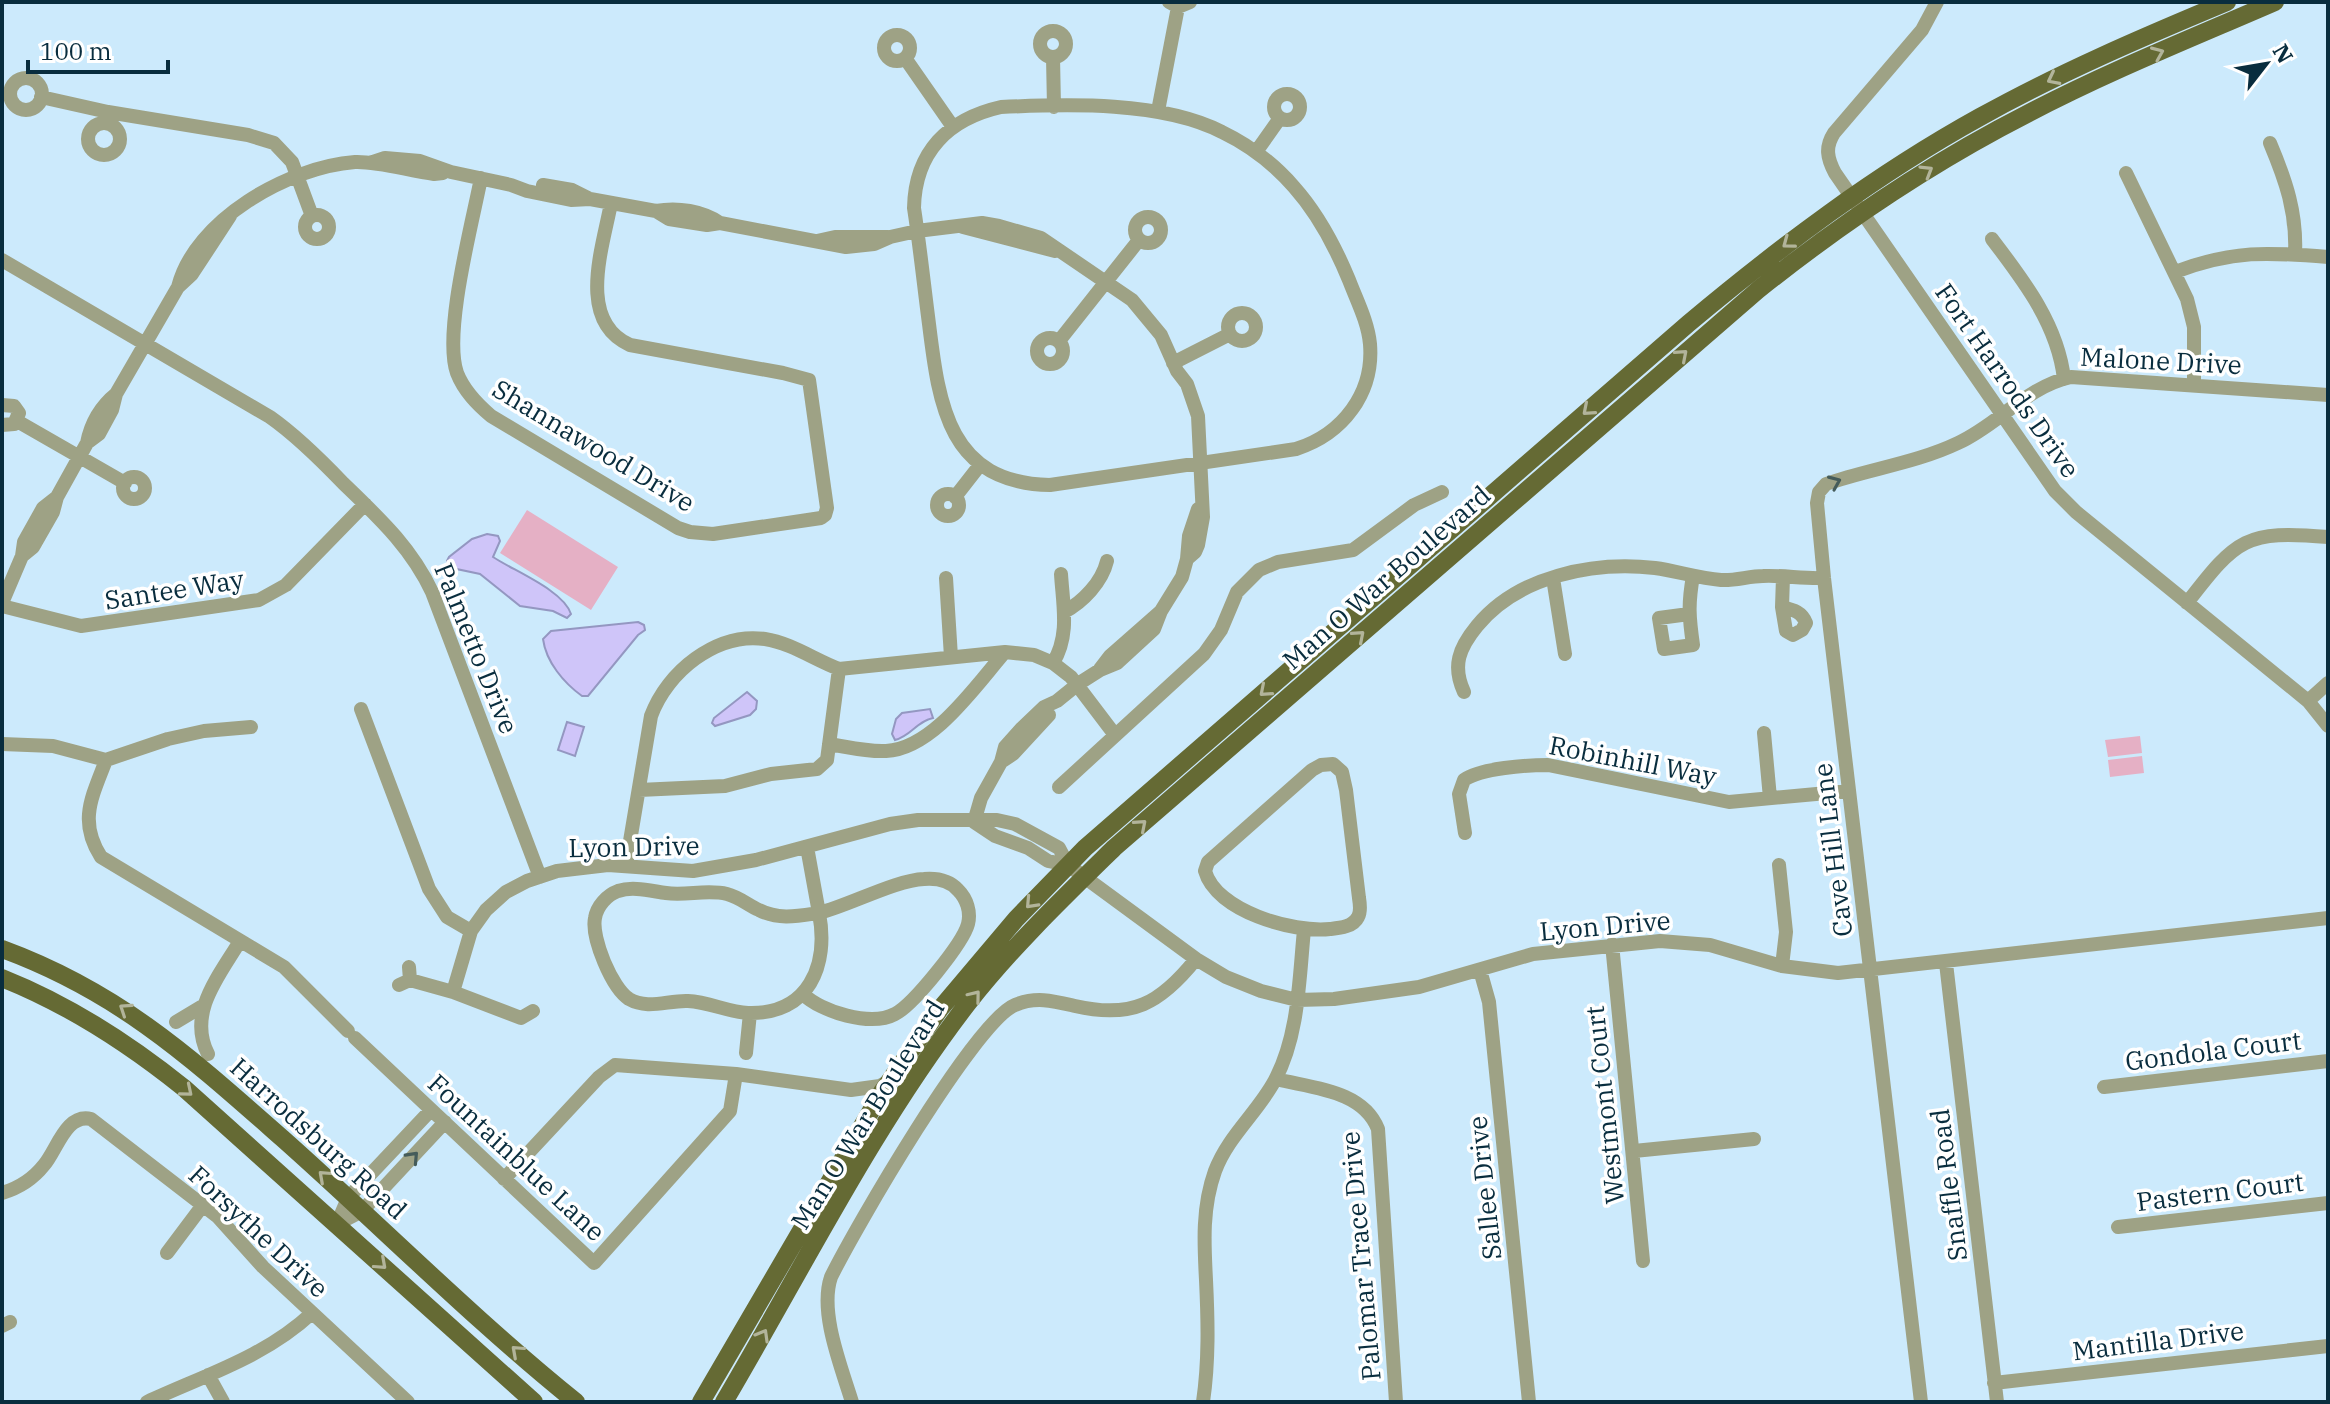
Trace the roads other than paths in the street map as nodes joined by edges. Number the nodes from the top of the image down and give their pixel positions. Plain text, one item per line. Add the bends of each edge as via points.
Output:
1 (1937, 2) edge
2 (2227, 2) edge
3 (2275, 2) edge
4 (1179, 4) edge
5 (1053, 57) dead end
6 (905, 58) dead end
7 (41, 97) dead end
8 (1054, 107) junction
9 (1158, 111) junction
10 (1280, 118) dead end
11 (953, 127) junction
12 (2270, 143) dead end
13 (1256, 152) junction
14 (2126, 173) dead end
15 (297, 175) junction
16 (481, 178) junction
17 (611, 203) junction
18 (1856, 206) junction
19 (312, 216) dead end
20 (917, 231) junction
21 (1992, 239) dead end
22 (1139, 240) dead end
23 (2295, 254) junction
24 (2328, 257) edge
25 (2, 260) edge
26 (2175, 272) junction
27 (1113, 287) junction
28 (1230, 334) dead end
29 (1059, 341) dead end
30 (145, 344) junction
31 (1173, 361) junction
32 (2064, 379) junction
33 (2194, 384) junction
34 (2328, 395) edge
35 (2, 405) edge
36 (2001, 415) junction
37 (17, 421) junction
38 (2, 425) edge
39 (84, 450) junction
40 (1201, 463) junction
41 (980, 465) junction
42 (125, 483) dead end
43 (1442, 492) dead end
44 (955, 497) dead end
45 (365, 504) junction
46 (2328, 537) edge
47 (1107, 561) dead end
48 (1061, 574) dead end
49 (1693, 576) junction
50 (1783, 577) junction
51 (946, 578) dead end
52 (1553, 578) junction
53 (1824, 578) junction
54 (2187, 603) junction
55 (2, 604) edge
56 (1782, 607) dead end
57 (1064, 612) junction
58 (1689, 614) dead end
59 (1005, 652) junction
60 (1565, 654) dead end
61 (951, 657) junction
62 (1053, 663) junction
63 (839, 669) junction
64 (2328, 683) edge
65 (1078, 684) junction
66 (1464, 692) dead end
67 (2308, 701) junction
68 (361, 709) dead end
69 (2328, 726) edge
70 (251, 727) dead end
71 (1764, 733) dead end
72 (1115, 735) junction
73 (2, 744) edge
74 (829, 744) junction
75 (106, 760) junction
76 (1059, 787) dead end
77 (639, 790) junction
78 (1849, 791) junction
79 (1770, 798) junction
80 (974, 822) junction
81 (1465, 833) dead end
82 (807, 847) junction
83 (626, 865) junction
84 (1068, 865) junction
85 (1779, 865) dead end
86 (540, 877) junction
87 (1084, 877) junction
88 (819, 913) junction
89 (2328, 918) edge
90 (1304, 930) junction
91 (471, 931) junction
92 (240, 941) junction
93 (1612, 944) junction
94 (2, 949) edge
95 (1196, 959) junction
96 (1946, 963) junction
97 (1782, 966) junction
98 (1480, 970) junction
99 (1871, 971) junction
100 (406, 977) dead end
101 (2, 978) edge
102 (453, 992) junction
103 (803, 994) junction
104 (1297, 1000) junction
105 (201, 1007) junction
106 (750, 1013) junction
107 (526, 1020) dead end
108 (176, 1022) dead end
109 (746, 1053) dead end
110 (208, 1054) dead end
111 (2328, 1061) edge
112 (736, 1074) junction
113 (1276, 1079) junction
114 (891, 1080) junction
115 (2104, 1087) dead end
116 (851, 1090) junction
117 (431, 1110) junction
118 (871, 1110) junction
119 (445, 1122) junction
120 (1754, 1139) dead end
121 (1634, 1151) junction
122 (504, 1179) junction
123 (2, 1193) edge
124 (348, 1198) junction
125 (2328, 1203) edge
126 (203, 1205) junction
127 (362, 1211) junction
128 (337, 1224) junction
129 (2118, 1227) dead end
130 (167, 1253) dead end
131 (1643, 1261) dead end
132 (312, 1313) junction
133 (2328, 1346) edge
134 (208, 1375) junction
135 (1994, 1383) junction
136 (147, 1402) edge
137 (223, 1402) edge
138 (408, 1402) edge
139 (534, 1402) edge
140 (576, 1402) edge
141 (701, 1402) edge
142 (724, 1402) edge
143 (852, 1402) edge
144 (1203, 1402) edge
145 (1396, 1402) edge
146 (1529, 1402) edge
147 (1921, 1402) edge
148 (1997, 1402) edge

1 - 18 street, Fort Harrods Drive via 1922,30 1829,140 1830,163
2 -> 18 main road, Man O War Boulevard via 2017,98 1900,166
18 -> 3 main road, Man O War Boulevard via 2035,110
4 - 9 street
5 - 8 street
6 - 11 street
7 - 15 street via 108,118 261,138 282,150
8 - 9 street
8 - 11 street via 1001,107
9 - 13 street via 1219,130
10 - 13 street
11 - 20 street via 933,146 918,175
12 - 23 street via 2291,197
13 - 40 street via 1293,185 1331,240 1367,328 1369,370 1353,409 1322,438 1296,449
14 - 26 street
15 - 16 street via 370,163
15 - 19 street
15 - 30 street via 230,216 178,287
16 - 17 street via 571,200
16 - 17 street, Shannawood Drive via 452,334 457,373 478,405 690,532 713,534 821,518 827,508 809,380 630,345 607,325 597,286
17 - 20 street via 683,210 720,223 817,241
18 - 36 street, Fort Harrods Drive
18 -> 84 main road, Man O War Boulevard via 1766,260 1677,333
87 -> 18 main road, Man O War Boulevard
20 - 27 street via 962,227 1057,251
20 - 41 street via 938,394 952,432
21 - 32 street via 2051,327
22 - 27 street
23 - 24 street
23 - 26 street via 2239,254
25 - 30 street, Palmetto Drive
26 - 33 street via 2194,327
27 - 29 street
27 - 31 street
28 - 31 street
30 - 39 street via 99,434
30 - 45 street, Palmetto Drive via 270,417
31 - 40 street
32 - 33 street, Malone Drive
32 - 36 street, Malone Drive
33 - 34 street, Malone Drive
35 - 37 street via 17,409
53 -> 36 street, Cave Hill Lane via 1817,503 1826,484 1943,449
36 - 54 street, Fort Harrods Drive via 2065,502
37 - 38 street
37 - 39 street
39 - 42 street
39 - 55 street via 33,547 22,556
40 - 41 street via 1050,485 1016,481
40 - 65 street via 1201,504 1193,517 1182,577 1154,629 1117,663
41 - 44 street
43 - 72 street via 1414,505 1353,550 1259,570 1237,592 1204,654
45 - 55 street, Santee Way via 286,585 259,600 81,626
45 - 86 street, Palmetto Drive via 406,547 432,592
46 - 54 street via 2259,536 2222,560
47 - 57 street via 1100,578
48 - 57 street
49 - 50 street
49 - 52 street via 1628,566
49 - 58 street
50 - 53 street
50 - 56 street
51 - 61 street
52 - 60 street
52 - 66 street via 1506,598 1473,631 1457,663
53 - 78 street, Cave Hill Lane
54 - 67 street, Fort Harrods Drive
57 - 62 street via 1064,643
59 - 61 street
59 - 62 street
59 - 74 street via 924,737 887,751
61 - 63 street
62 - 65 street
63 - 74 street
63 - 77 street via 765,639 730,641 701,655 684,668 654,708
64 - 67 street
65 - 72 street
65 - 80 street via 1001,762
67 - 69 street, Fort Harrods Drive
68 - 91 street via 429,889 447,917
70 - 75 street via 168,739
71 - 79 street
72 - 76 street
73 - 75 street via 53,746
74 - 77 street via 827,760 817,769 708,788
75 - 92 street, Fountainblue Lane via 87,827 101,857
77 - 83 street
78 - 79 street, Robinhill Way
78 - 99 street, Cave Hill Lane
79 - 81 street, Robinhill Way via 1729,802 1530,765 1464,780 1459,794
80 - 82 street, Lyon Drive via 890,824
80 - 84 street, Lyon Drive via 1048,861
82 - 83 street, Lyon Drive via 693,871
82 - 88 street
83 - 86 street, Lyon Drive via 577,867
84 - 87 street, Lyon Drive
84 -> 114 main road, Man O War Boulevard via 969,972
85 - 97 street via 1786,932
86 - 91 street, Lyon Drive via 506,892
87 - 95 street, Lyon Drive
142 -> 87 main road, Man O War Boulevard via 924,1064 1001,964
88 - 103 street via 819,963
88 - 103 street via 924,879 945,881 960,891 969,917 951,953 895,1015 869,1019 835,1013
88 - 106 street via 776,916 729,894 636,889 617,892 601,905 595,918 597,937 615,984 628,998 645,1005 689,1001
89 - 96 street, Lyon Drive
90 - 90 street via 1346,927 1360,911 1344,777 1333,764 1312,770 1214,855 1205,871 1215,889 1246,910
90 - 104 street
91 - 102 street, Lyon Drive
92 - 105 street
92 - 117 street, Fountainblue Lane via 284,967
93 - 97 street, Lyon Drive via 1710,945
93 - 98 street, Lyon Drive via 1533,954
93 - 121 street, Westmont Court
124 -> 94 main road, Harrodsburg Road via 151,1028 86,986
95 - 104 street, Lyon Drive via 1243,985
95 - 143 street via 1157,998 1123,1011 1030,1000 1008,1008 984,1032 923,1122 831,1277 827,1313
96 - 99 street, Lyon Drive
96 - 135 street, Snaffle Road
97 - 99 street, Lyon Drive via 1816,972
98 - 104 street, Lyon Drive via 1390,992
98 - 146 street, Sallee Drive via 1489,1002
99 - 147 street, Cave Hill Lane
100 - 102 street
101 -> 128 main road, Harrodsburg Road via 100,1026 144,1056
102 - 107 street
103 - 106 street via 771,1011
104 - 113 street
105 - 108 street
105 - 110 street via 201,1041
106 - 109 street
111 - 115 street, Gondola Court
112 - 116 street
112 - 122 street via 615,1065
112 - 122 street, Fountainblue Lane via 730,1111 594,1263
113 - 144 street via 1227,1147 1205,1211 1208,1355
113 - 145 street, Palomar Trace Drive via 1358,1102 1369,1110 1378,1129
114 - 116 street
114 - 118 main road, Man O War Boulevard
116 - 118 street
117 - 119 street, Fountainblue Lane
117 - 124 street
118 - 141 main road, Man O War Boulevard
119 - 122 street, Fountainblue Lane
127 -> 119 street
120 - 121 street
121 - 131 street, Westmont Court
123 - 126 street, Forsythe Drive via 31,1178 71,1124 84,1118
124 - 127 main road, Harrodsburg Road
124 - 128 street
125 - 129 street, Pastern Court
126 - 130 street
126 - 132 street, Forsythe Drive
127 - 128 street
140 -> 127 main road, Harrodsburg Road
128 -> 139 main road, Harrodsburg Road
132 - 134 street via 266,1349
132 - 138 street, Forsythe Drive
133 - 135 street, Mantilla Drive
134 - 136 street
134 - 137 street
135 - 148 street, Snaffle Road

